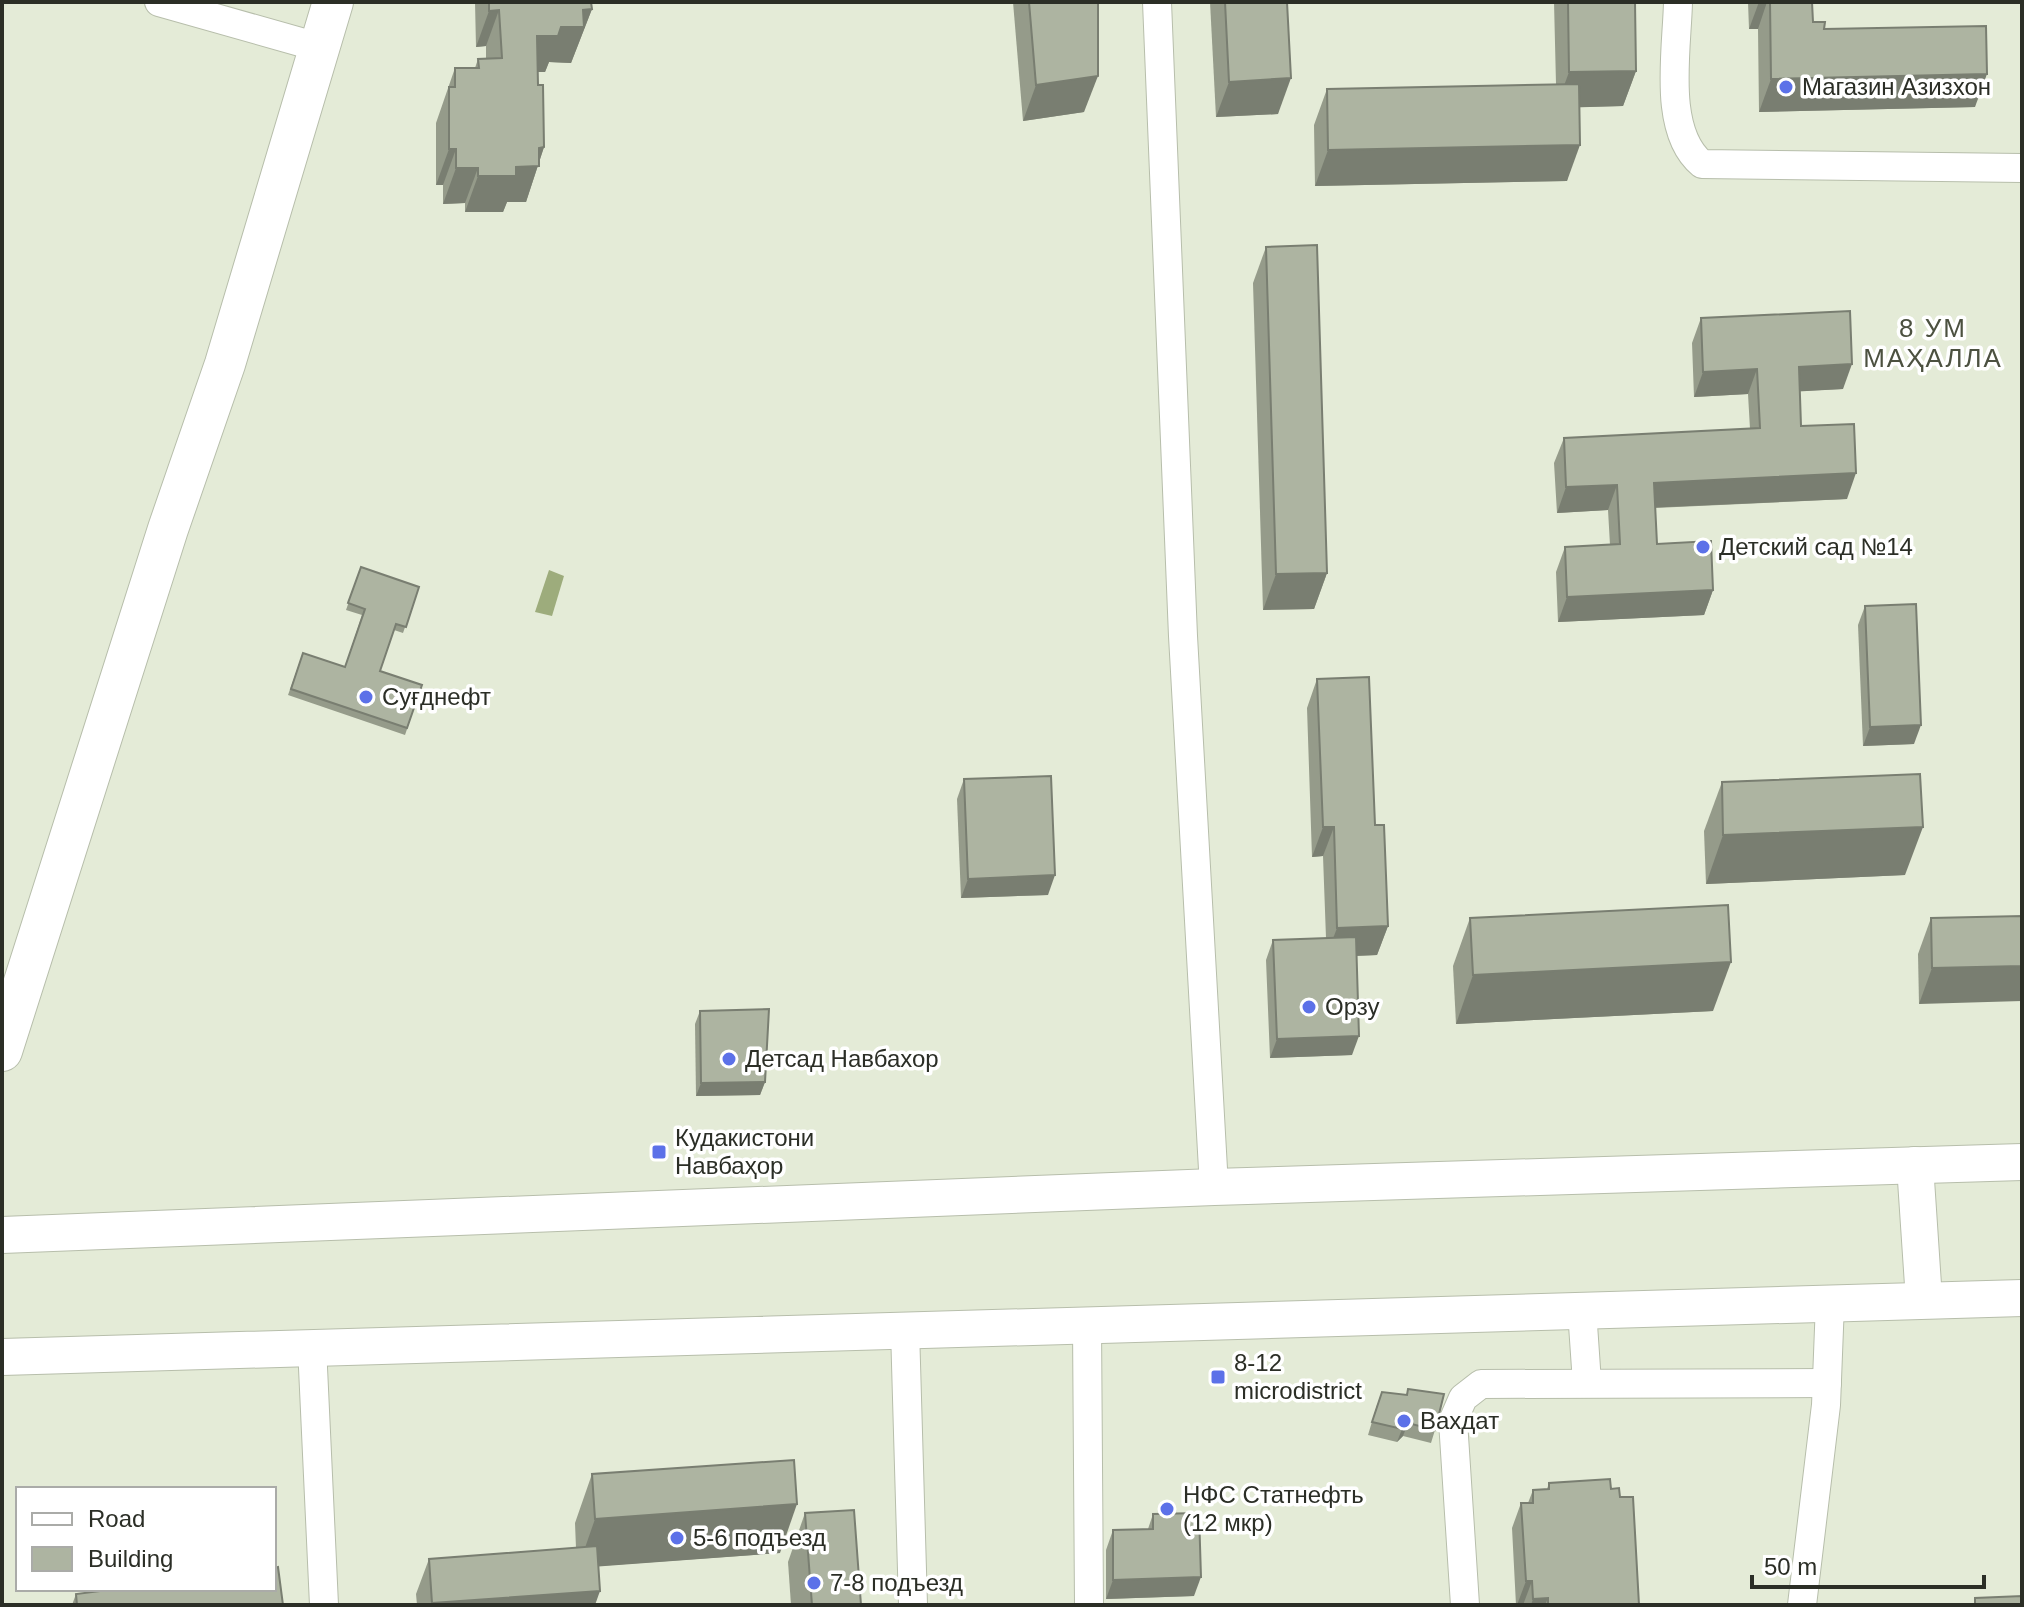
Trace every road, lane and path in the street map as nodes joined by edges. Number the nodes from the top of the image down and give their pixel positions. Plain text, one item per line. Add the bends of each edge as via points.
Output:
1 (159, 2) edge
2 (333, 2) edge
3 (1157, 2) edge
4 (1678, 2) edge
5 (318, 47) junction
6 (2022, 168) edge
7 (2, 1051) edge
8 (2022, 1162) edge
9 (1915, 1165) junction
10 (1214, 1187) junction
11 (2, 1235) edge
12 (2022, 1298) edge
13 (1924, 1300) junction
14 (1830, 1303) junction
15 (1582, 1310) junction
16 (1087, 1325) junction
17 (905, 1329) junction
18 (312, 1346) junction
19 (2, 1357) edge
20 (1587, 1383) junction
21 (1827, 1383) junction
22 (324, 1605) edge
23 (913, 1605) edge
24 (1089, 1605) edge
25 (1465, 1605) edge
26 (1802, 1605) edge

1 - 5 street
2 - 5 main road
3 - 10 street via 1182,621
4 - 6 street via 1676,120 1690,154 1702,164
5 - 7 main road via 225,364
8 - 9 street
9 - 10 street
9 - 13 street
10 - 11 street
12 - 13 street
13 - 14 street
14 - 15 street
14 - 21 street
15 - 16 street
15 - 20 street
16 - 17 street
16 - 24 street
17 - 18 street
17 - 23 street
18 - 19 street
18 - 22 street
20 - 21 street
20 - 25 street via 1481,1384 1463,1398 1453,1421
21 - 26 street

